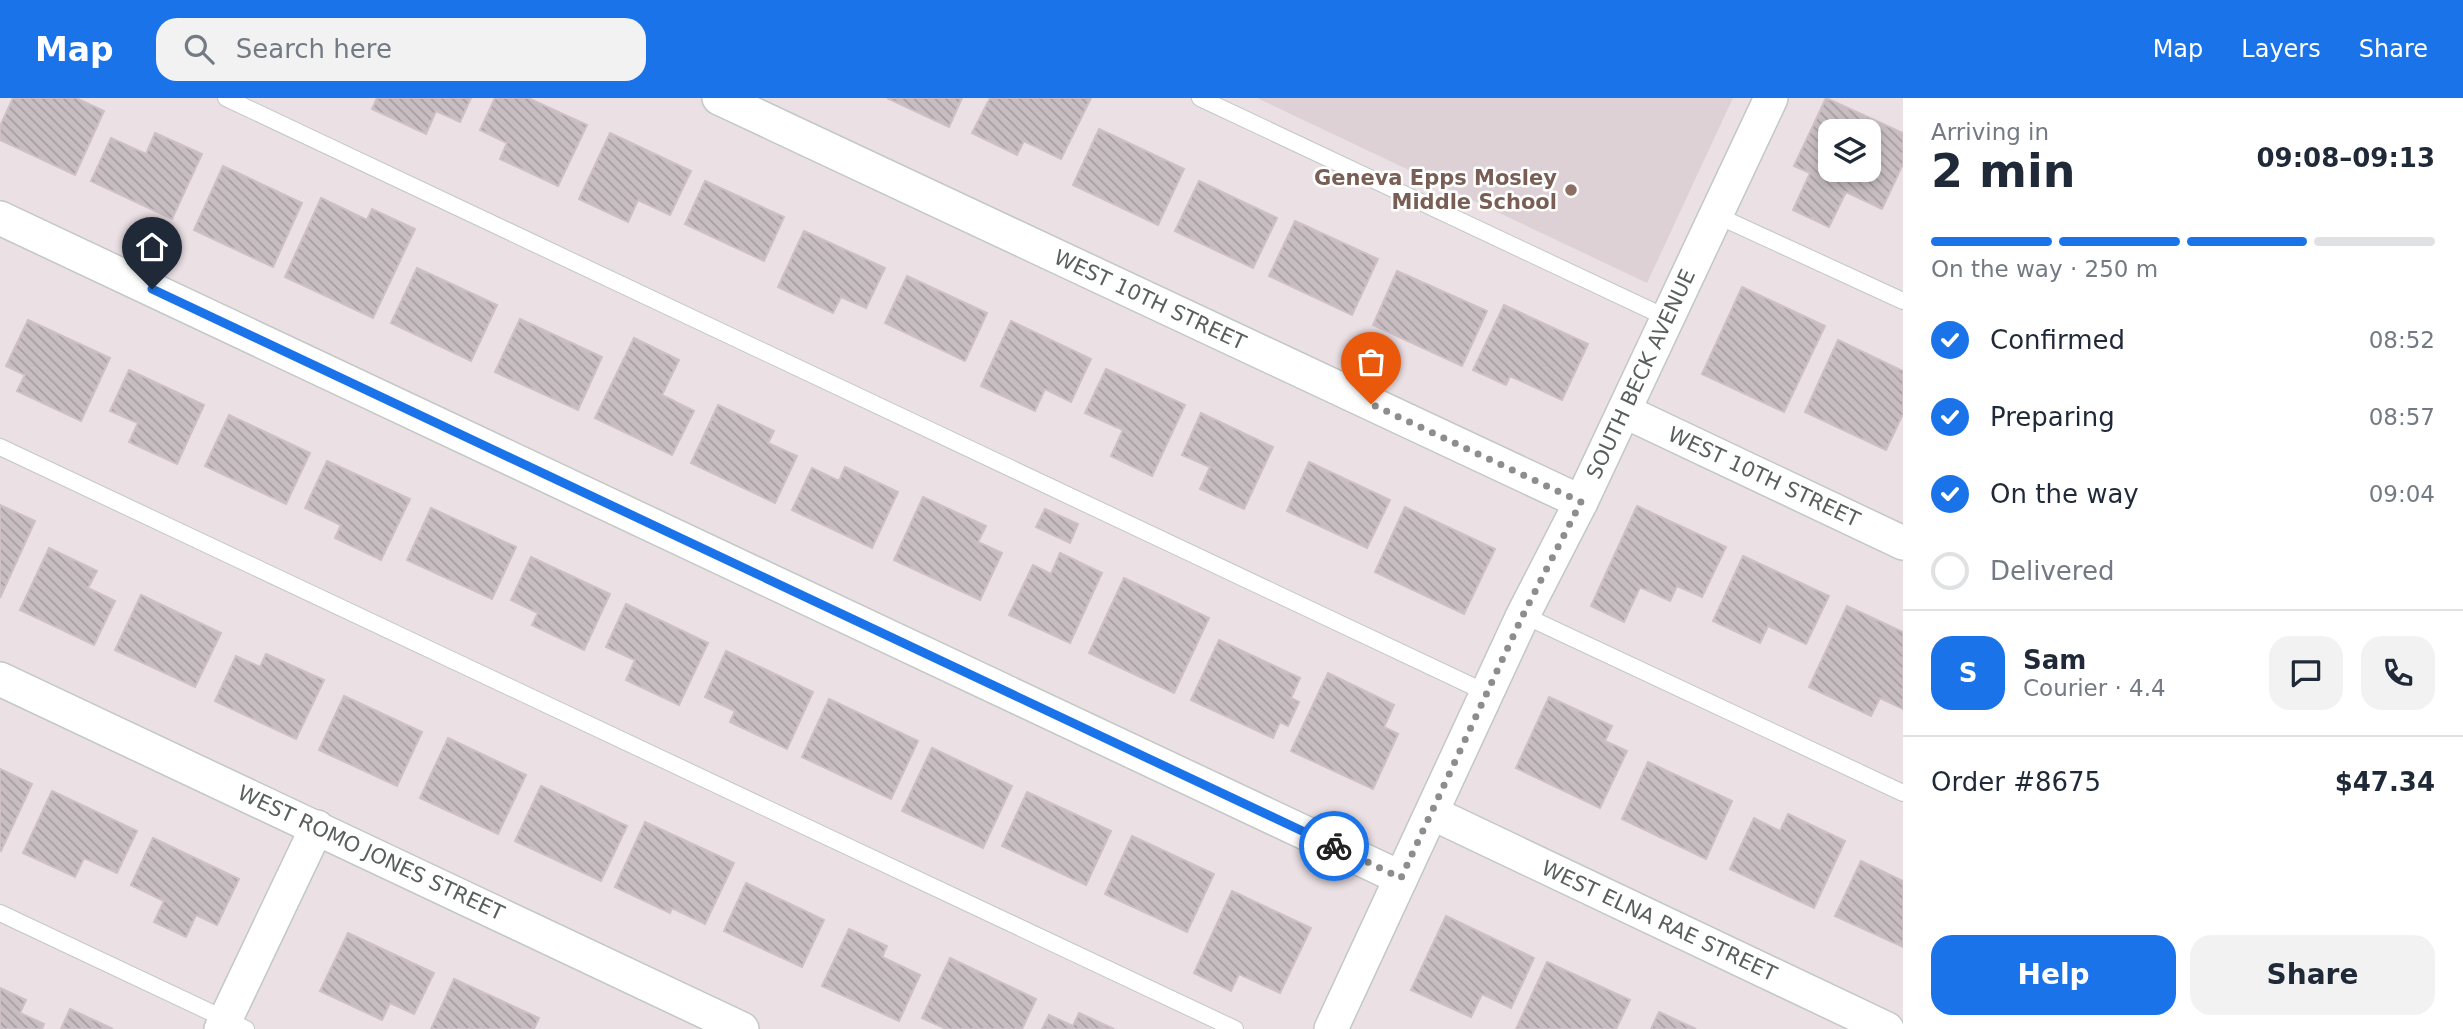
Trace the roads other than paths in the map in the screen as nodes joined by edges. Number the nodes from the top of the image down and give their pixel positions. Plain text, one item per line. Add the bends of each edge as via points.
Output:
1 (226, 98) edge
2 (719, 98) edge
3 (1200, 98) edge
4 (1771, 98) edge
5 (1716, 215) junction
6 (0, 218) edge
7 (1903, 301) edge
8 (1667, 318) junction
9 (1624, 411) junction
10 (0, 447) edge
11 (1581, 502) junction
12 (1903, 543) edge
13 (1523, 615) junction
14 (0, 679) edge
15 (1487, 693) junction
16 (1903, 793) edge
17 (1432, 813) junction
18 (317, 827) junction
19 (1401, 878) junction
20 (0, 913) edge
21 (1337, 1024) edge
22 (231, 1026) edge
23 (741, 1029) edge
24 (1236, 1029) edge
25 (1887, 1029) edge

1 - 15 lane
2 - 11 street, WEST 10TH STREET
3 - 8 lane
4 - 5 street, SOUTH BECK AVENUE
5 - 7 lane
5 - 8 street, SOUTH BECK AVENUE
6 - 19 street
8 - 9 street, SOUTH BECK AVENUE
9 - 11 street, SOUTH BECK AVENUE
9 - 12 street, WEST 10TH STREET
10 - 24 lane
11 - 13 street, SOUTH BECK AVENUE
13 - 15 street, SOUTH BECK AVENUE
13 - 16 lane
14 - 18 street, WEST ROMO JONES STREET
15 - 17 street, SOUTH BECK AVENUE
17 - 19 street, SOUTH BECK AVENUE
17 - 25 street, WEST ELNA RAE STREET
18 - 22 street
18 - 23 street, WEST ROMO JONES STREET
19 - 21 street, SOUTH BECK AVENUE
20 - 22 lane

